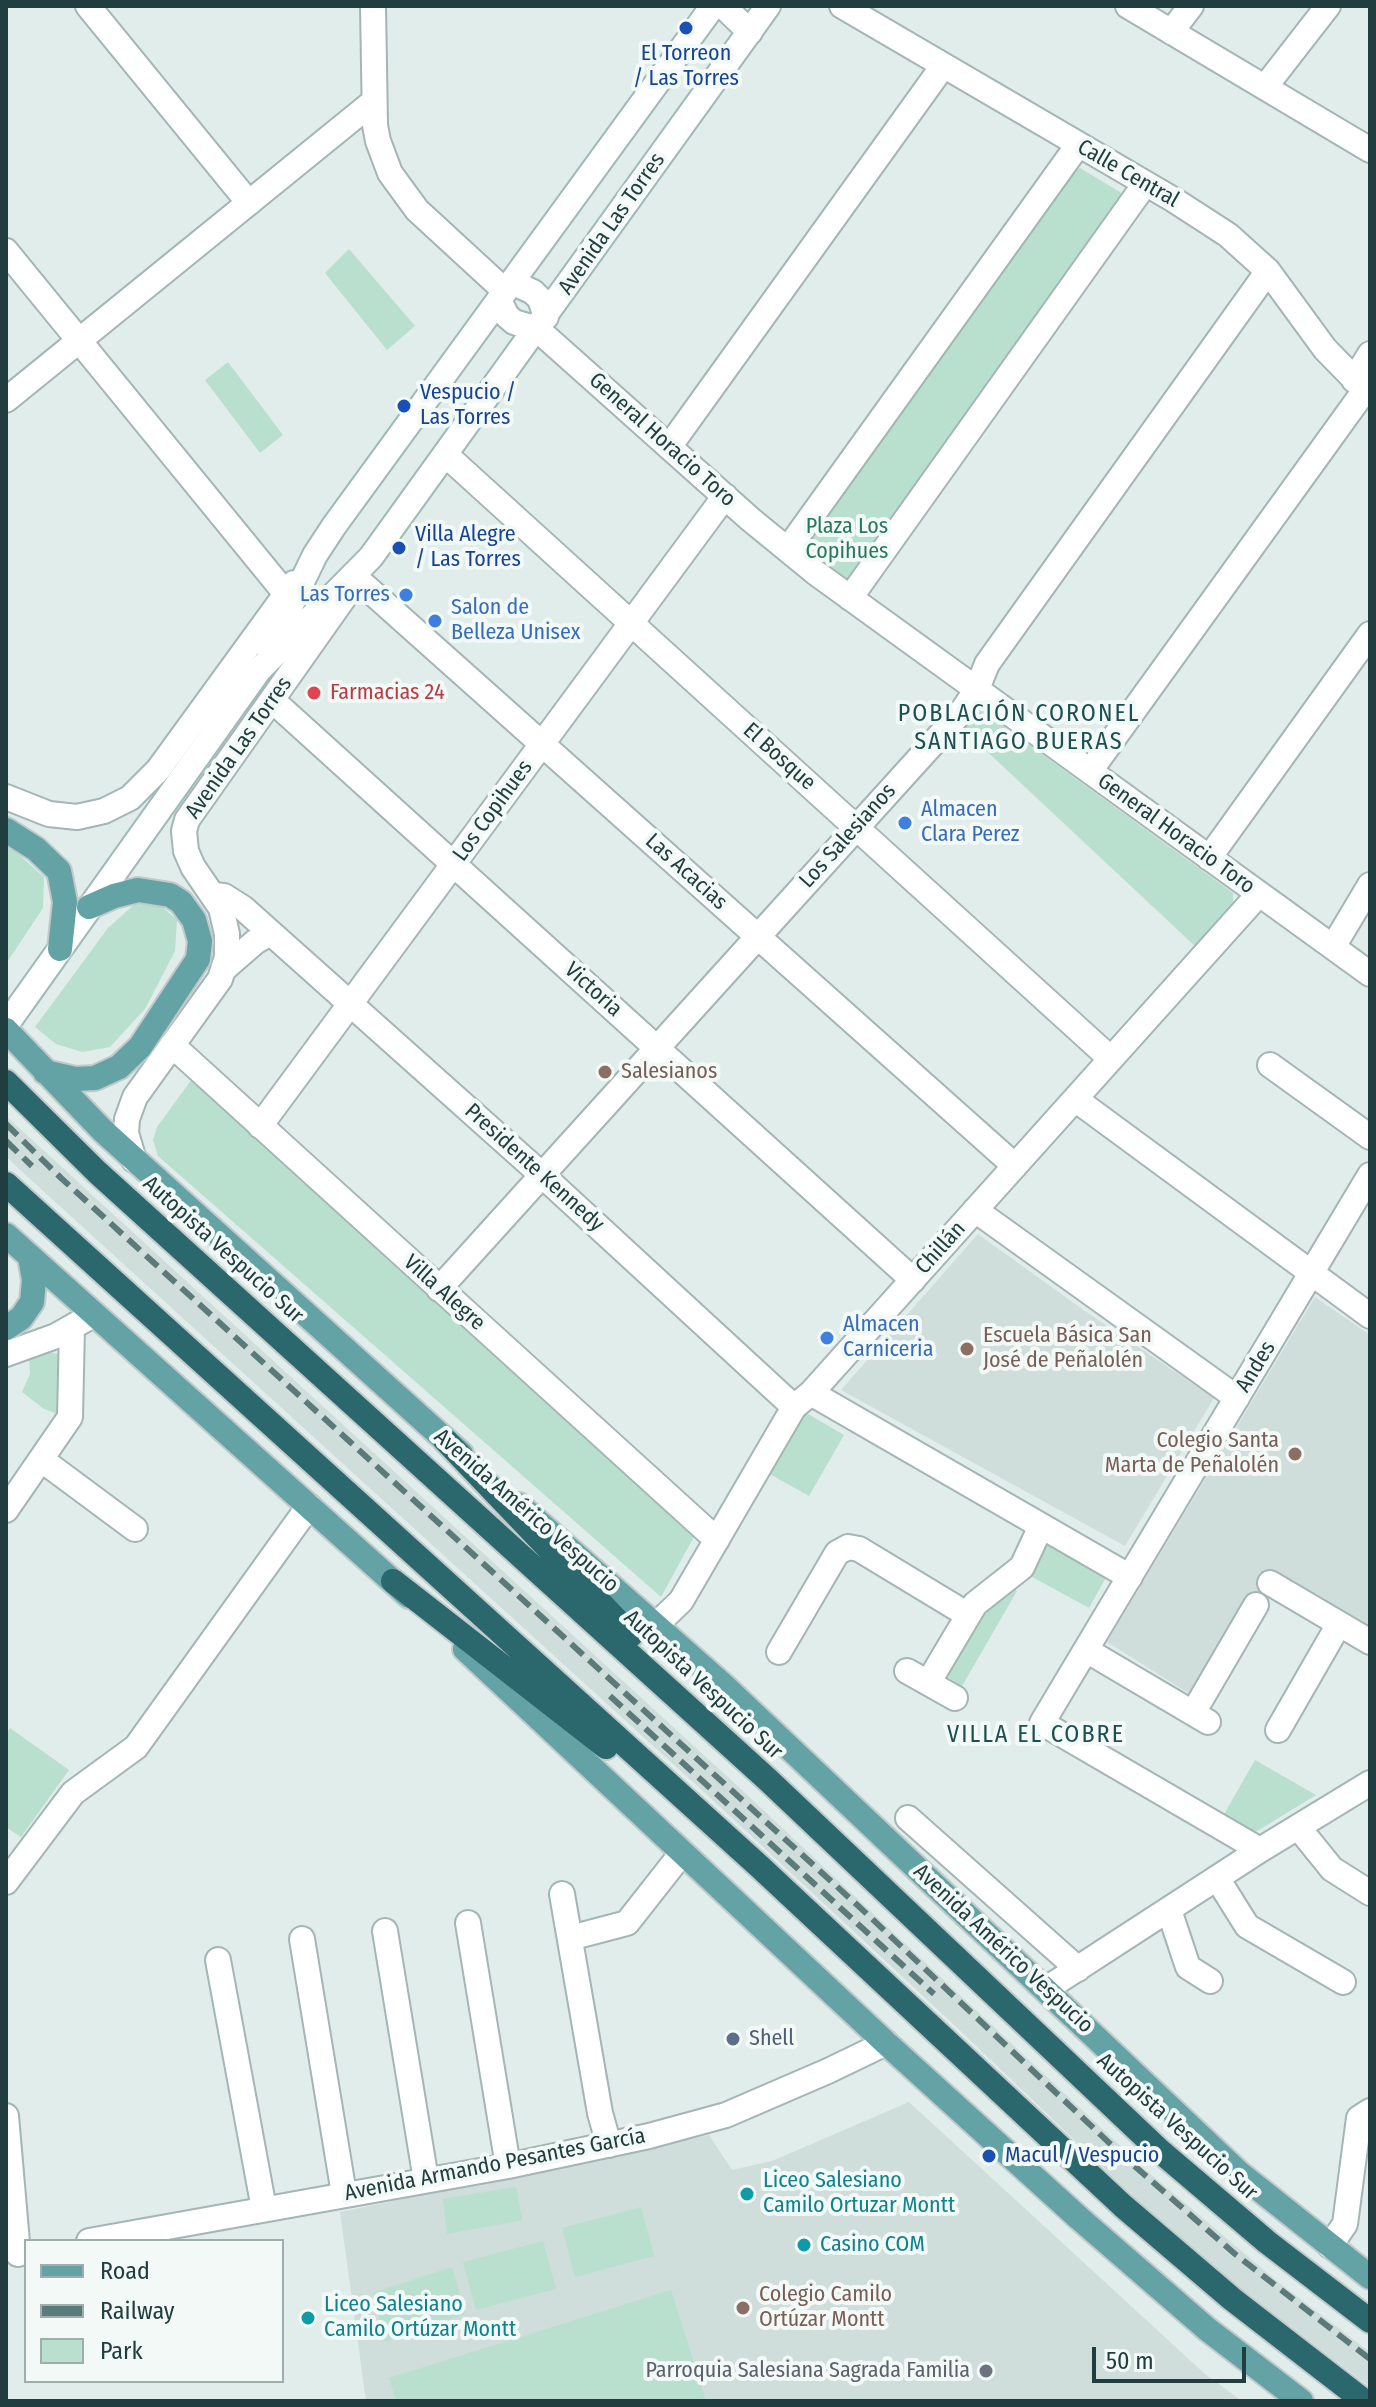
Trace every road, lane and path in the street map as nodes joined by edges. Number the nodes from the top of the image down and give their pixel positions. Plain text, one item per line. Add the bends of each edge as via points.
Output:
1 (88, 6) edge
2 (373, 6) edge
3 (713, 6) edge
4 (723, 6) edge
5 (768, 6) edge
6 (842, 6) edge
7 (1128, 6) edge
8 (1191, 6) edge
9 (1328, 6) edge
10 (750, 32) junction
11 (1171, 32) junction
12 (943, 66) junction
13 (1265, 87) junction
14 (373, 102) junction
15 (1078, 145) junction
16 (1370, 150) edge
17 (1145, 184) junction
18 (249, 203) junction
19 (6, 251) edge
20 (1268, 271) junction
21 (505, 292) junction
22 (542, 323) junction
23 (79, 340) junction
24 (1370, 354) edge
25 (1363, 388) edge
26 (6, 400) edge
27 (669, 447) junction
28 (446, 455) junction
29 (725, 496) junction
30 (788, 549) junction
31 (315, 555) junction
32 (371, 557) junction
33 (357, 579) junction
34 (286, 594) junction
35 (850, 598) junction
36 (632, 623) junction
37 (1370, 634) edge
38 (259, 670) junction
39 (977, 689) junction
40 (272, 700) junction
41 (543, 744) junction
42 (1090, 771) junction
43 (6, 797) edge
44 (856, 827) junction
45 (6, 830) edge
46 (1209, 858) junction
47 (454, 864) junction
48 (1370, 885) edge
49 (1259, 894) junction
50 (214, 895) junction
51 (89, 907) junction
52 (270, 933) junction
53 (758, 936) junction
54 (1333, 947) junction
55 (60, 949) junction
56 (224, 969) junction
57 (1370, 974) edge
58 (350, 1004) junction
59 (6, 1028) edge
60 (172, 1045) junction
61 (657, 1048) junction
62 (1111, 1059) junction
63 (1270, 1065) dead end
64 (45, 1072) junction
65 (6, 1082) edge
66 (1075, 1099) junction
67 (260, 1126) junction
68 (1370, 1137) edge
69 (134, 1160) junction
70 (1015, 1166) junction
71 (542, 1175) junction
72 (1370, 1175) edge
73 (6, 1184) edge
74 (975, 1210) junction
75 (6, 1235) edge
76 (30, 1257) junction
77 (1312, 1273) junction
78 (913, 1280) junction
79 (439, 1289) junction
80 (1370, 1316) edge
81 (82, 1321) junction
82 (6, 1328) edge
83 (6, 1354) edge
84 (1237, 1398) junction
85 (802, 1400) junction
86 (445, 1440) junction
87 (42, 1460) junction
88 (309, 1506) junction
89 (6, 1510) edge
90 (1041, 1526) junction
91 (135, 1529) dead end
92 (717, 1540) junction
93 (1130, 1577) junction
94 (393, 1581) junction
95 (1270, 1583) dead end
96 (1256, 1605) dead end
97 (968, 1615) junction
98 (657, 1624) junction
99 (1339, 1624) junction
100 (1370, 1642) edge
101 (1086, 1650) junction
102 (779, 1652) dead end
103 (907, 1671) dead end
104 (928, 1683) junction
105 (955, 1698) dead end
106 (1278, 1730) dead end
107 (767, 1779) junction
108 (1370, 1783) edge
109 (908, 1818) dead end
110 (1298, 1827) junction
111 (1260, 1850) junction
112 (682, 1853) junction
113 (760, 1867) junction
114 (1217, 1878) junction
115 (6, 1882) edge
116 (1370, 1893) edge
117 (562, 1894) dead end
118 (1169, 1910) junction
119 (468, 1923) dead end
120 (385, 1931) dead end
121 (570, 1938) junction
122 (302, 1939) dead end
123 (218, 1960) dead end
124 (1078, 1969) junction
125 (1210, 1981) dead end
126 (1343, 1982) dead end
127 (1046, 1989) junction
128 (886, 2043) junction
129 (1370, 2111) edge
130 (6, 2116) edge
131 (609, 2145) junction
132 (508, 2166) junction
133 (426, 2180) junction
134 (344, 2194) junction
135 (264, 2209) junction
136 (100, 2239) edge
137 (1330, 2246) junction
138 (17, 2254) edge
139 (1370, 2277) edge
140 (1370, 2321) edge
141 (1301, 2401) edge
142 (1364, 2401) edge

1 - 18 street
2 - 14 street
3 - 21 street, Avenida Las Torres
4 - 10 street
5 - 10 street, Avenida Las Torres
6 - 12 street, Calle Central
7 - 11 street
8 - 11 street
9 - 13 street
10 - 22 street, Avenida Las Torres
11 - 13 street
12 - 15 street, Calle Central
12 - 27 street
13 - 16 street
14 - 18 street
14 - 21 street via 378,141 398,187
15 - 17 street, Calle Central
15 - 30 street
17 - 20 street, Calle Central via 1228,235
17 - 35 street
18 - 23 street
19 - 23 street
20 - 25 street, Calle Central via 1325,349
20 - 39 street, Los Salesianos via 987,664
21 - 22 street via 507,316 514,322
21 - 22 street via 518,285 533,292 540,299
21 - 31 street, Avenida Las Torres
22 - 27 street, General Horacio Toro
22 - 28 street, Avenida Las Torres
23 - 26 street
23 - 34 street
24 - 25 street
25 - 42 street
27 - 29 street, General Horacio Toro
28 - 32 street, Avenida Las Torres
28 - 36 street, El Bosque
29 - 30 street, General Horacio Toro
29 - 36 street, Los Copihues
30 - 35 street, General Horacio Toro
31 - 34 street, Avenida Las Torres
31 - 38 street, Avenida Las Torres
32 - 33 street, Avenida Las Torres
32 - 38 street, Avenida Las Torres
33 - 40 street, Avenida Las Torres
33 - 41 street, Las Acacias
34 - 43 street, Avenida Las Torres via 158,770 130,798 77,817 49,814
35 - 39 street, General Horacio Toro
36 - 41 street, Los Copihues
36 - 44 street, El Bosque
37 - 46 street
38 - 51 street, Avenida Las Torres
39 - 42 street, General Horacio Toro
39 - 44 street, Los Salesianos
40 - 47 street, Victoria
40 - 50 street, Avenida Las Torres via 187,820 188,860
41 - 47 street, Los Copihues
41 - 53 street, Las Acacias
42 - 46 street, General Horacio Toro
44 - 53 street, Los Salesianos
44 - 62 street, El Bosque
45 - 55 main road via 59,871 65,902
46 - 49 street, General Horacio Toro
47 - 58 street, Los Copihues
47 - 61 street, Victoria
48 - 54 street
49 - 54 street, General Horacio Toro
49 - 62 street, Chillán
50 - 52 street, Presidente Kennedy via 237,904
50 - 56 street, Avenida Las Torres via 227,934
51 - 55 street, Avenida Las Torres
51 - 64 main road via 138,890 170,895 194,920 198,959 140,1047 119,1067 89,1079
52 - 56 street
52 - 58 street, Presidente Kennedy
53 - 61 street, Los Salesianos
53 - 70 street, Las Acacias
54 - 57 street, General Horacio Toro
55 - 59 street, Avenida Las Torres
56 - 60 street, Avenida Las Torres
58 - 67 street, Los Copihues
58 - 71 street, Presidente Kennedy
59 - 64 main road, Avenida Américo Vespucio
60 - 67 street, Villa Alegre
60 - 69 street, Avenida Las Torres via 131,1108 126,1133
61 - 71 street, Los Salesianos
61 - 78 street, Victoria
62 - 66 street, Chillán
63 - 68 street
64 - 69 main road, Avenida Américo Vespucio
65 - 107 highway, Autopista Vespucio Sur via 120,1193
66 - 70 street, Chillán
66 - 77 street
67 - 79 street, Villa Alegre
69 - 86 main road, Avenida Américo Vespucio
70 - 74 street, Chillán
71 - 79 street, Los Salesianos
71 - 85 street, Presidente Kennedy
72 - 77 street, Andes
73 - 113 highway
74 - 78 street, Chillán
74 - 84 street
75 - 76 main road
76 - 81 main road
76 - 82 main road via 32,1302
77 - 80 street
77 - 84 street, Andes
78 - 85 street, Chillán
79 - 92 street, Villa Alegre
81 - 83 street
81 - 87 street via 70,1417
81 - 88 main road
84 - 93 street, Andes
85 - 90 street, Presidente Kennedy
85 - 92 street, Chillán
86 - 98 main road, Avenida Américo Vespucio
86 - 107 highway
87 - 89 street
87 - 91 street
88 - 94 main road
88 - 115 street via 136,1747 73,1793
90 - 93 street, Presidente Kennedy
90 - 97 street via 1022,1567
92 - 98 street, Chillán via 681,1601
93 - 101 street, Andes
94 - 112 main road
94 - 113 highway
95 - 99 street
96 - 101 street via 1200,1717
97 - 102 street via 848,1547 837,1553
97 - 104 street
98 - 127 main road, Avenida Américo Vespucio
99 - 100 street
99 - 106 street
101 - 111 street, Andes via 1042,1723
103 - 104 street
104 - 105 street
107 - 140 highway, Autopista Vespucio Sur via 1160,2151
108 - 110 street
109 - 124 street
110 - 111 street
110 - 116 street via 1332,1869
111 - 114 street
112 - 121 street via 627,1923
112 - 128 main road
113 - 142 highway via 1176,2252
114 - 118 street
114 - 126 street via 1247,1926
117 - 121 street
118 - 124 street
118 - 125 street via 1188,1967
119 - 132 street
120 - 133 street
121 - 131 street
122 - 134 street
123 - 135 street
124 - 127 street
127 - 137 main road, Avenida Américo Vespucio via 1239,2173
128 - 131 street, Avenida Armando Pesantes García via 726,2115
128 - 141 main road via 1207,2329
129 - 137 street via 1359,2118 1345,2224
130 - 138 street
131 - 132 street, Avenida Armando Pesantes García
132 - 133 street, Avenida Armando Pesantes García
133 - 134 street, Avenida Armando Pesantes García
134 - 135 street, Avenida Armando Pesantes García
135 - 136 street, Avenida Armando Pesantes García
137 - 139 main road, Avenida Américo Vespucio

